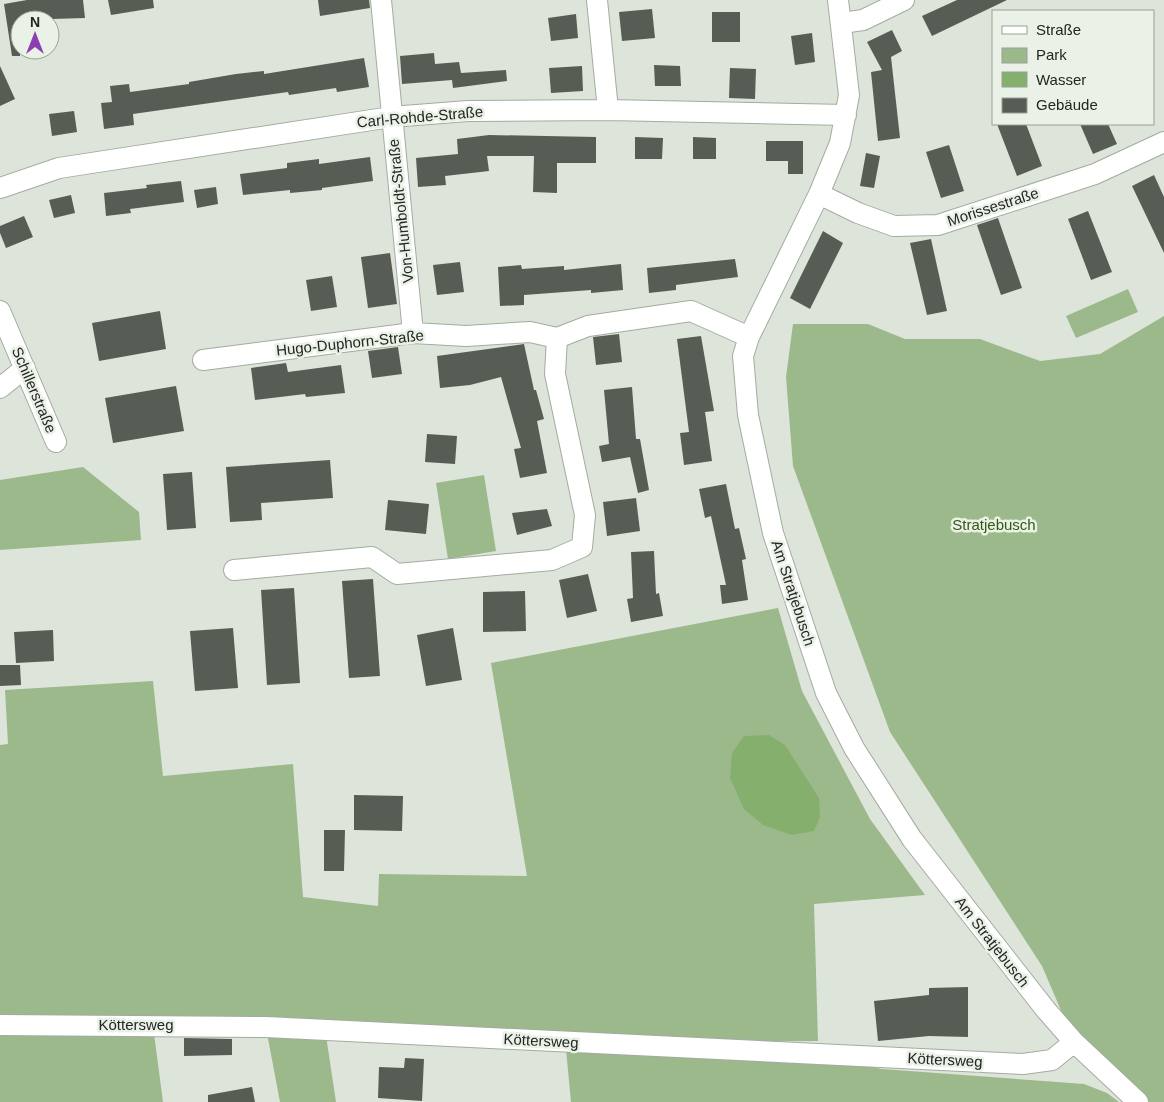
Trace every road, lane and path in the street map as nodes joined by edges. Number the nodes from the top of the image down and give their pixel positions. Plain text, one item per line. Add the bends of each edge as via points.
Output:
1 (381, 0) edge
2 (597, 0) edge
3 (838, 0) edge
4 (904, 0) edge
5 (842, 22) junction
6 (608, 110) junction
7 (846, 115) junction
8 (391, 117) junction
9 (1164, 142) edge
10 (0, 188) edge
11 (819, 194) junction
12 (0, 311) edge
13 (413, 333) junction
14 (749, 337) junction
15 (557, 338) junction
16 (203, 360) dead end
17 (24, 368) junction
18 (0, 388) edge
19 (56, 442) dead end
20 (234, 570) dead end
21 (0, 1024) edge
22 (1074, 1042) junction
23 (1138, 1102) edge

1 - 8 street, Von-Humboldt-Straße
2 - 6 street
3 - 5 street, Am Stratjebusch
4 - 5 street via 863,20
5 - 7 street, Am Stratjebusch via 849,95
6 - 7 street, Carl-Rohde-Straße
6 - 8 street, Carl-Rohde-Straße via 468,112
7 - 11 street, Am Stratjebusch via 840,143
8 - 10 street, Carl-Rohde-Straße via 58,168
8 - 13 street, Von-Humboldt-Straße
9 - 11 street, Morissestraße via 1095,174 938,225 894,226
11 - 14 street, Am Stratjebusch
12 - 17 street, Schillerstraße
13 - 15 street, Hugo-Duphorn-Straße via 466,336 530,332
13 - 16 street, Hugo-Duphorn-Straße
14 - 15 street via 691,310 588,326
14 - 22 street, Am Stratjebusch via 744,356 748,415 771,524 826,693 854,748 912,839
15 - 20 street via 555,374 585,516 582,547 552,560 398,574 372,557
17 - 18 street
17 - 19 street, Schillerstraße
21 - 22 street, Köttersweg via 325,1029 1024,1064 1052,1060
22 - 23 street, Am Stratjebusch

